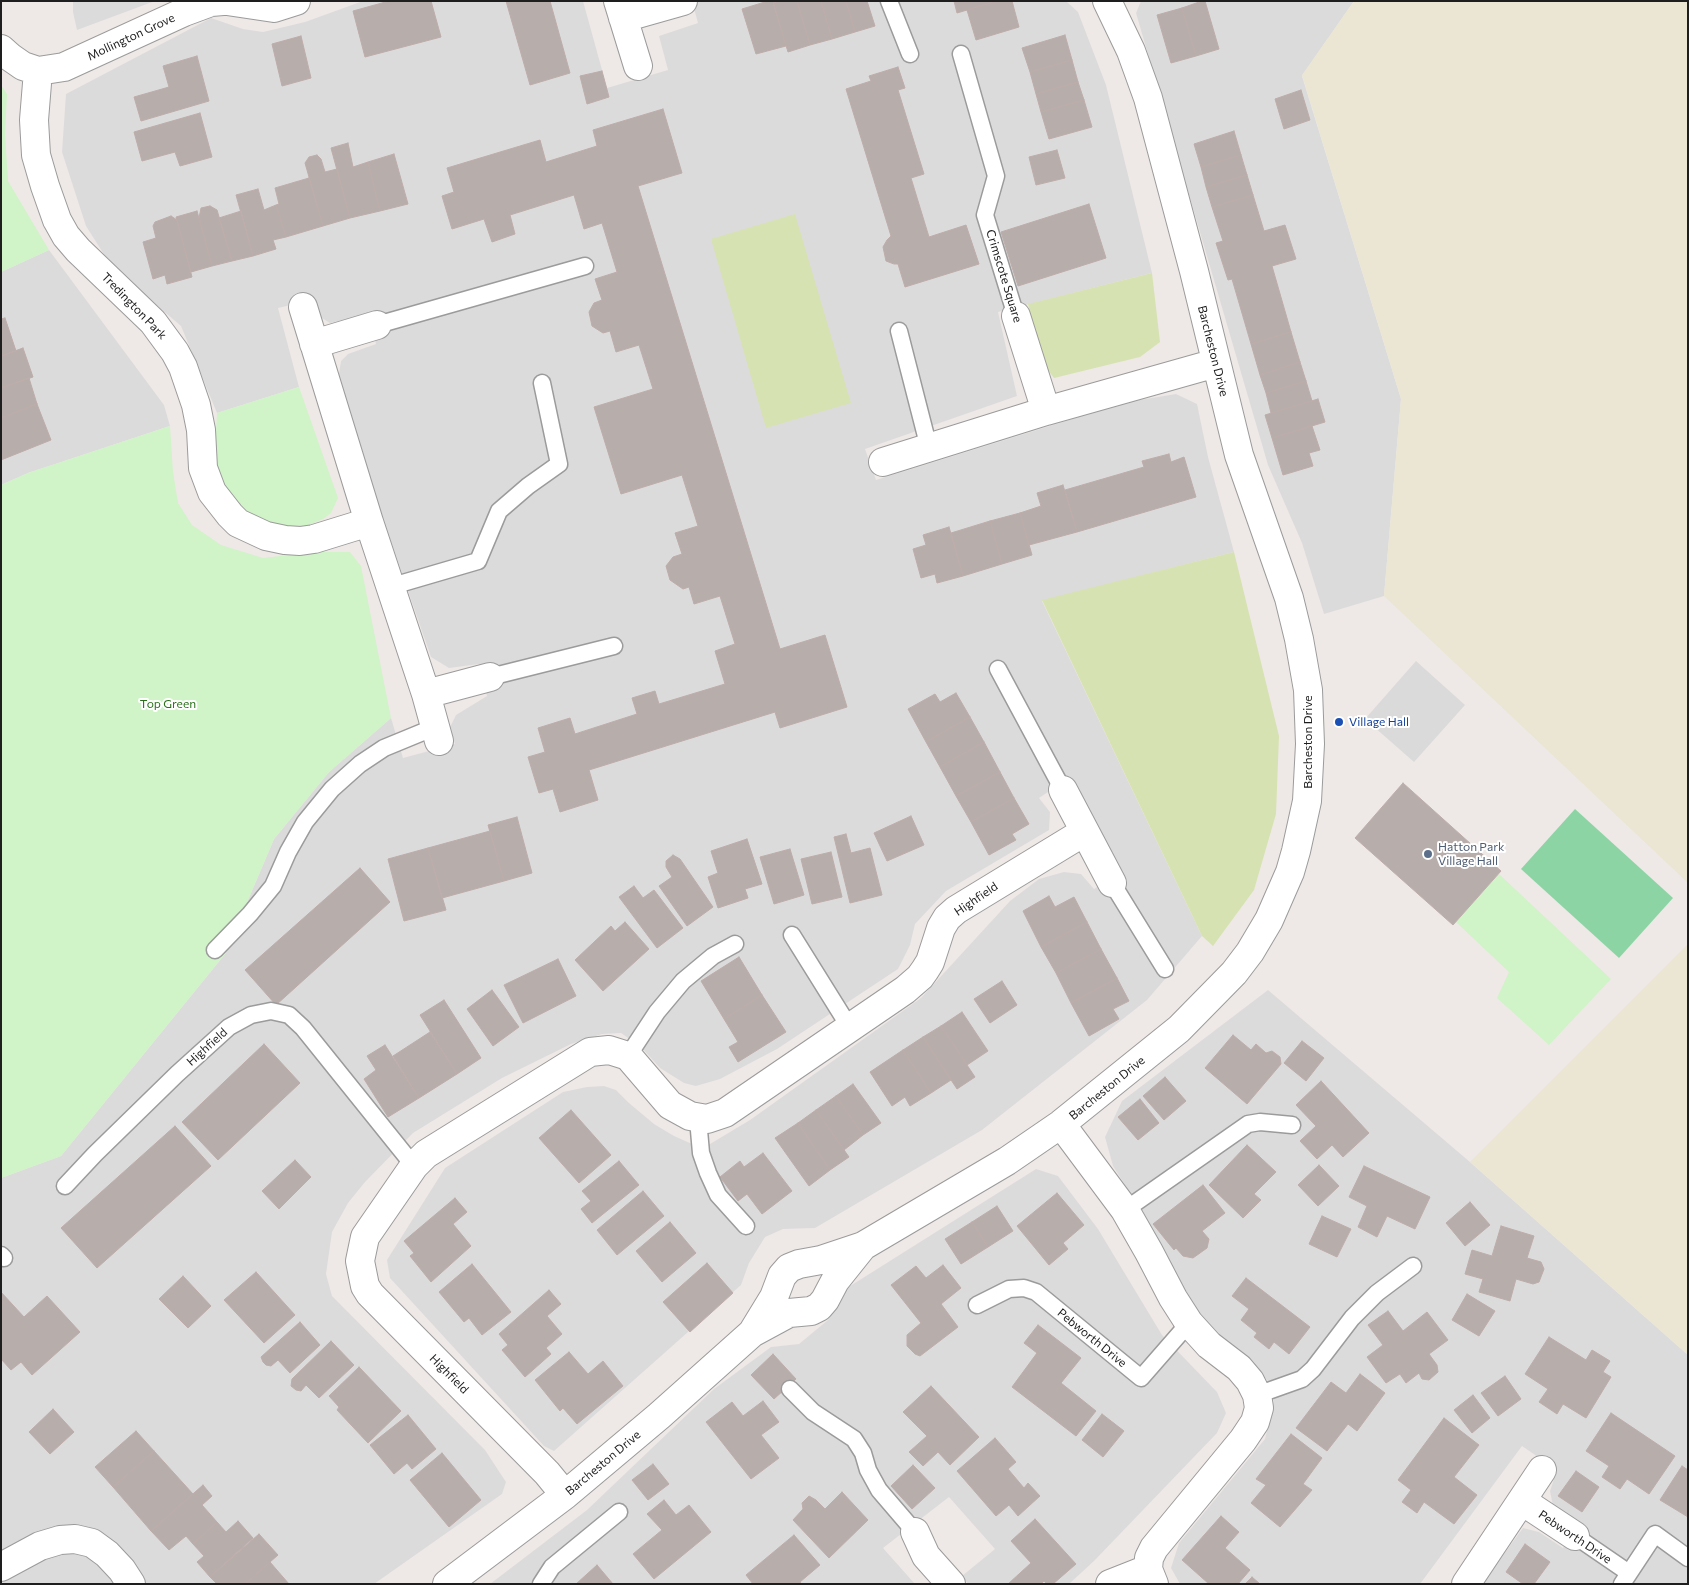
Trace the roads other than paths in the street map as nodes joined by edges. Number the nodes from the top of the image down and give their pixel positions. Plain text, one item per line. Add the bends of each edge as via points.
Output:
1 (223, 1) edge
2 (228, 1) edge
3 (296, 1) edge
4 (683, 1) edge
5 (889, 1) edge
6 (1108, 1) edge
7 (621, 10) edge
8 (1, 48) edge
9 (910, 54) dead end
10 (961, 54) dead end
11 (638, 66) dead end
12 (38, 71) junction
13 (585, 266) dead end
14 (303, 307) dead end
15 (1016, 316) joint
16 (377, 325) joint
17 (899, 332) dead end
18 (314, 344) junction
19 (1216, 362) junction
20 (542, 383) dead end
21 (1046, 411) junction
22 (929, 448) junction
23 (883, 462) dead end
24 (369, 522) junction
25 (389, 587) junction
26 (614, 646) dead end
27 (998, 669) dead end
28 (490, 677) joint
29 (426, 694) junction
30 (438, 734) joint
31 (1063, 790) joint
32 (1084, 832) junction
33 (1112, 883) joint
34 (792, 935) dead end
35 (735, 944) dead end
36 (215, 950) dead end
37 (1165, 969) dead end
38 (850, 1028) junction
39 (628, 1056) junction
40 (698, 1119) junction
41 (1062, 1124) junction
42 (1292, 1125) dead end
43 (414, 1166) junction
44 (65, 1186) dead end
45 (1125, 1210) junction
46 (746, 1226) dead end
47 (863, 1246) junction
48 (1413, 1266) dead end
49 (977, 1305) dead end
50 (1189, 1323) junction
51 (752, 1333) junction
52 (790, 1388) dead end
53 (1257, 1395) junction
54 (1542, 1470) dead end
55 (565, 1495) junction
56 (1522, 1501) junction
57 (619, 1512) dead end
58 (915, 1532) joint
59 (1575, 1536) joint
60 (1688, 1558) edge
61 (1, 1567) edge
62 (1151, 1576) edge
63 (1626, 1578) edge
64 (131, 1584) edge
65 (447, 1584) edge
66 (541, 1584) edge
67 (951, 1584) edge
68 (1110, 1584) edge
69 (1466, 1584) edge

1 - 12 street, Mollington Grove via 184,12 64,67
2 - 3 street via 274,8
4 - 7 street
5 - 9 lane
6 - 19 street, Barcheston Drive via 1148,98
7 - 11 street
8 - 12 street via 10,58
10 - 15 lane, Crimscote Square via 996,176 985,215
12 - 24 street, Tredington Park via 34,120 36,155 57,220 78,250 153,322 175,352 196,405 203,468 221,505 238,523 266,536 285,540 314,539
13 - 16 lane
14 - 18 street
15 - 21 street, Crimscote Square
16 - 18 street
17 - 22 lane
18 - 24 street
19 - 21 street
19 - 41 street, Barcheston Drive via 1239,455 1289,598 1303,658 1310,717 1305,815 1290,872 1269,920 1234,973 1179,1029
20 - 25 lane via 560,464 499,511 478,561
21 - 22 street
22 - 23 street
24 - 25 street
25 - 29 street
26 - 28 lane
27 - 31 lane
28 - 29 street
29 - 30 street
30 - 36 lane via 384,748 332,789 305,822 273,886
31 - 32 street
32 - 33 street
32 - 38 street, Highfield via 956,910 941,928 930,962 920,977
33 - 37 lane
34 - 38 lane
35 - 39 lane via 713,956 683,981 657,1012
38 - 40 street, Highfield via 725,1113 715,1118
39 - 40 street via 670,1105
39 - 43 street, Highfield via 609,1050 590,1052 426,1154
40 - 46 lane via 701,1153 708,1174 718,1195
41 - 45 street
41 - 47 street, Barcheston Drive
42 - 45 lane via 1248,1124
43 - 44 lane, Highfield via 303,1028 288,1015 271,1011 251,1015 229,1027 176,1074
43 - 55 street, Highfield via 365,1237 360,1261 365,1286
45 - 50 street
47 - 51 street via 834,1281 819,1307 789,1313
47 - 51 street via 789,1268
48 - 53 lane via 1377,1293 1352,1318 1313,1370 1302,1379
49 - 50 lane, Pebworth Drive via 1009,1289 1024,1288 1036,1292 1141,1378
50 - 53 street via 1209,1345 1239,1368
51 - 55 street, Barcheston Drive
52 - 58 lane via 813,1412 854,1439 879,1490
53 - 62 street via 1255,1422 1154,1548 1149,1558
54 - 56 street
55 - 65 street, Barcheston Drive
56 - 59 street, Pebworth Drive
56 - 69 street
57 - 66 lane via 552,1566
58 - 67 street via 926,1556
59 - 63 lane, Pebworth Drive
60 - 63 lane, Pebworth Drive via 1655,1534
61 - 64 street via 40,1546 75,1539 92,1543 107,1554
62 - 68 street

